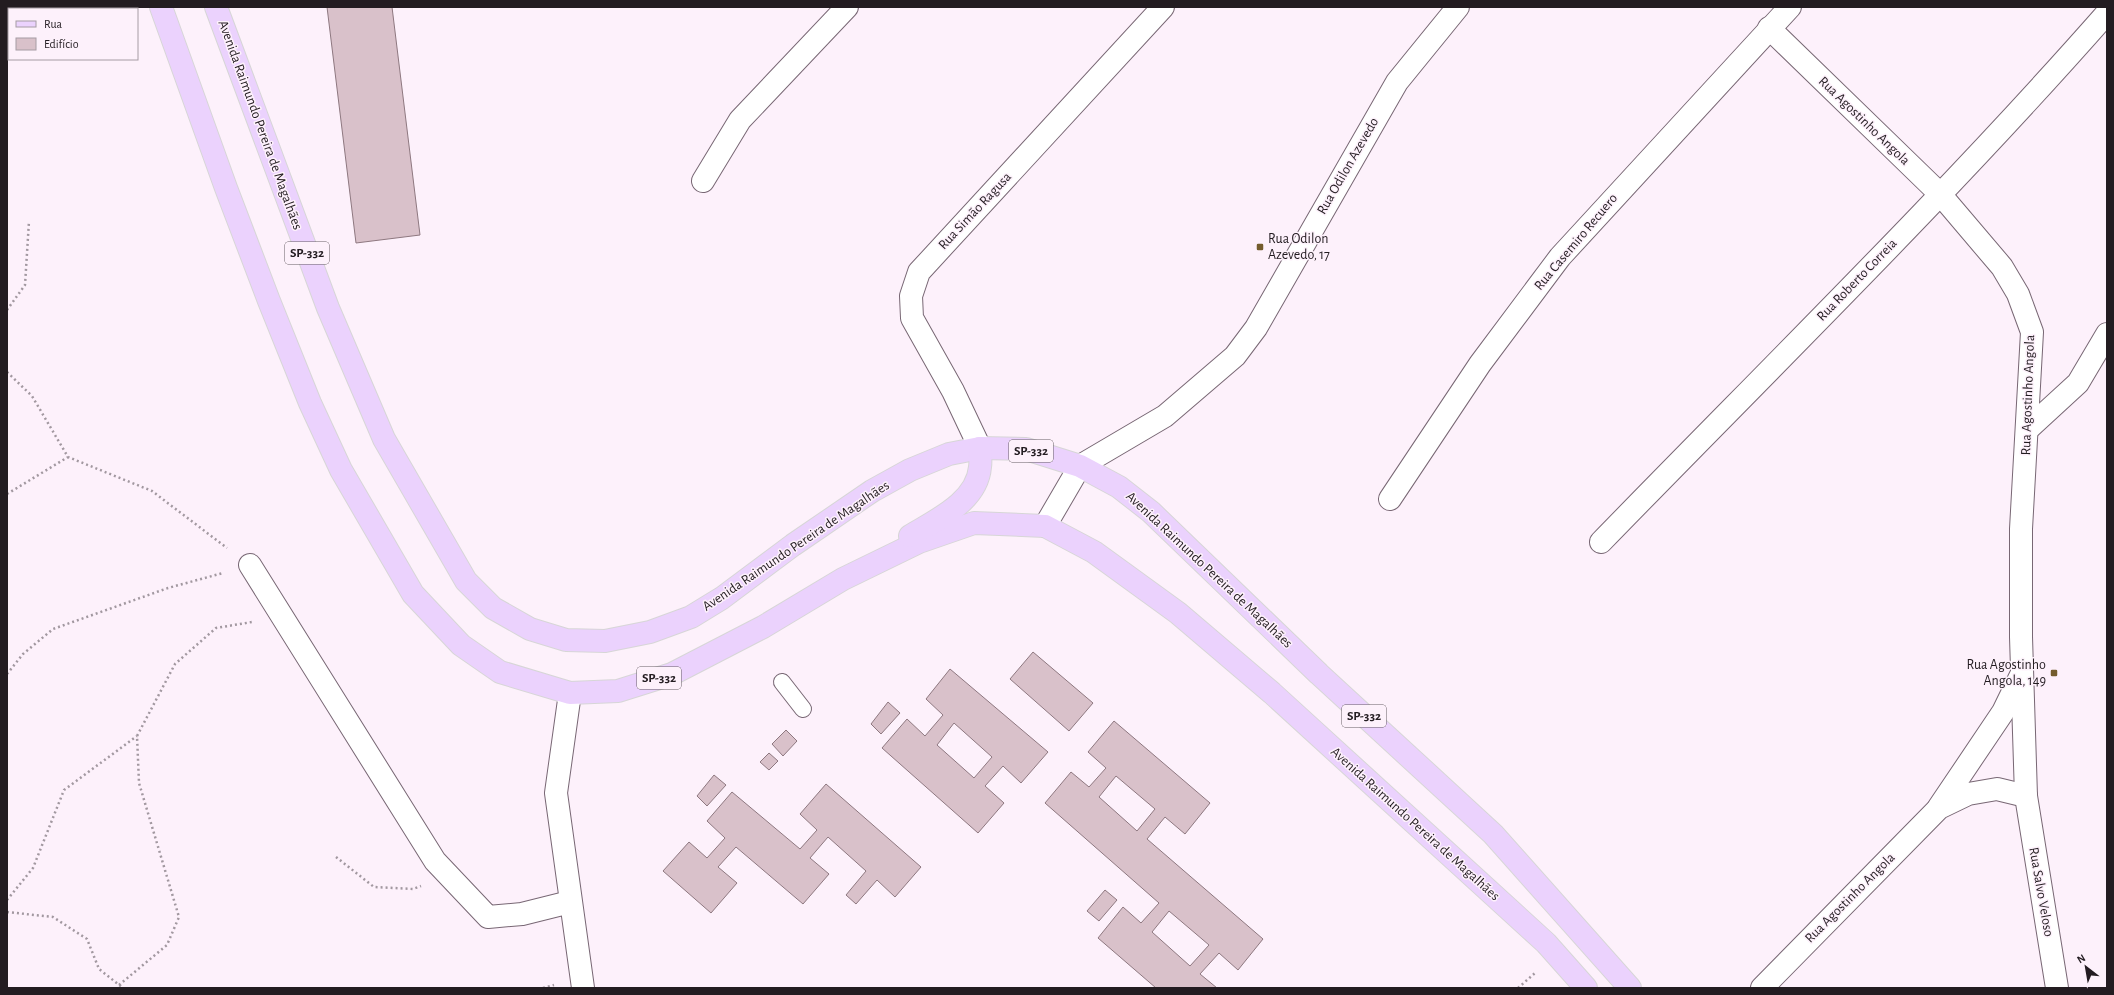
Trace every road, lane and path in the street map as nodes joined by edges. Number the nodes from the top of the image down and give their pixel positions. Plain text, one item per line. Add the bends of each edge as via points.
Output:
1 (161, 7) edge
2 (216, 7) edge
3 (847, 7) edge
4 (1162, 7) edge
5 (1458, 7) edge
6 (1790, 7) edge
7 (2107, 13) edge
8 (1769, 28) junction
9 (703, 181) dead end
10 (1940, 194) junction
11 (29, 221) dead end
12 (7, 310) edge
13 (2107, 334) edge
14 (7, 372) edge
15 (2028, 429) junction
16 (980, 448) junction
17 (68, 457) junction
18 (1080, 466) junction
19 (7, 494) edge
20 (1390, 499) dead end
21 (1045, 526) junction
22 (1601, 542) dead end
23 (250, 565) junction
24 (843, 578) junction
25 (282, 616) junction
26 (2022, 672) junction
27 (7, 674) edge
28 (782, 682) dead end
29 (570, 693) junction
30 (803, 709) dead end
31 (137, 736) junction
32 (2026, 796) junction
33 (1939, 808) junction
34 (336, 857) dead end
35 (450, 877) junction
36 (7, 900) edge
37 (570, 902) junction
38 (7, 912) edge
39 (119, 985) junction
40 (123, 988) edge
41 (583, 988) edge
42 (1586, 988) edge
43 (1630, 988) edge
44 (1762, 988) edge
45 (2057, 988) edge

1 - 29 main road, Avenida Raimundo Pereira de Magalhães / SP-332 via 226,188 310,403 341,470 413,594 461,645 500,672
2 - 16 main road, Avenida Raimundo Pereira de Magalhães / SP-332 via 328,308 384,439 466,581 493,608 530,629 566,640 605,641 650,632 691,617 722,598 872,491 910,470 949,454
3 - 9 street via 740,120
4 - 16 street, Rua Simão Ragusa via 919,272 911,296 912,318 953,391
5 - 18 street, Rua Odilon Azevedo via 1397,82 1256,328 1235,356 1166,416
6 - 8 street, Rua Casemiro Recuero
7 - 10 street, Rua Roberto Correia via 2059,68
8 - 10 street, Rua Agostinho Angola
8 - 20 street, Rua Casemiro Recuero via 1560,257 1480,364
10 - 15 street, Rua Agostinho Angola via 2002,267 2018,294 2032,332
10 - 22 street, Rua Roberto Correia
11 - 12 path via 25,285
13 - 15 street via 2078,383
14 - 17 path via 32,396
15 - 26 street, Rua Agostinho Angola via 2021,529
16 - 18 main road, Avenida Raimundo Pereira de Magalhães / SP-332 via 1026,449
16 - 24 main road via 980,468 974,486 959,505
17 - 19 path
17 - 23 path via 152,491
18 - 21 street, Rua Odilon Azevedo
18 - 43 main road, Avenida Raimundo Pereira de Magalhães / SP-332 via 1119,486 1151,512 1319,674 1493,834
21 - 24 main road, Avenida Raimundo Pereira de Magalhães / SP-332 via 974,523 919,542
21 - 42 main road, Avenida Raimundo Pereira de Magalhães / SP-332 via 1094,552 1178,613 1272,693 1546,943
23 - 25 street
23 - 27 path via 168,588 53,629 23,654
24 - 29 main road, Avenida Raimundo Pereira de Magalhães / SP-332 via 764,628 672,674 618,691
25 - 31 path via 216,628 175,664
25 - 35 street via 435,861
26 - 32 street, Rua Agostinho Angola
26 - 33 street, Rua Agostinho Angola via 2003,712
28 - 30 lane
29 - 37 street via 556,793
31 - 36 path via 64,790 33,868
31 - 39 path via 140,784 179,917 167,945
32 - 33 street, Rua Agostinho Angola via 1997,789 1968,794
32 - 45 street, Rua Salvo Veloso
33 - 44 street, Rua Agostinho Angola
34 - 35 path via 374,887 412,889
35 - 37 street via 488,917 522,914
37 - 41 street
38 - 39 path via 53,917 87,939 99,969
39 - 40 path

